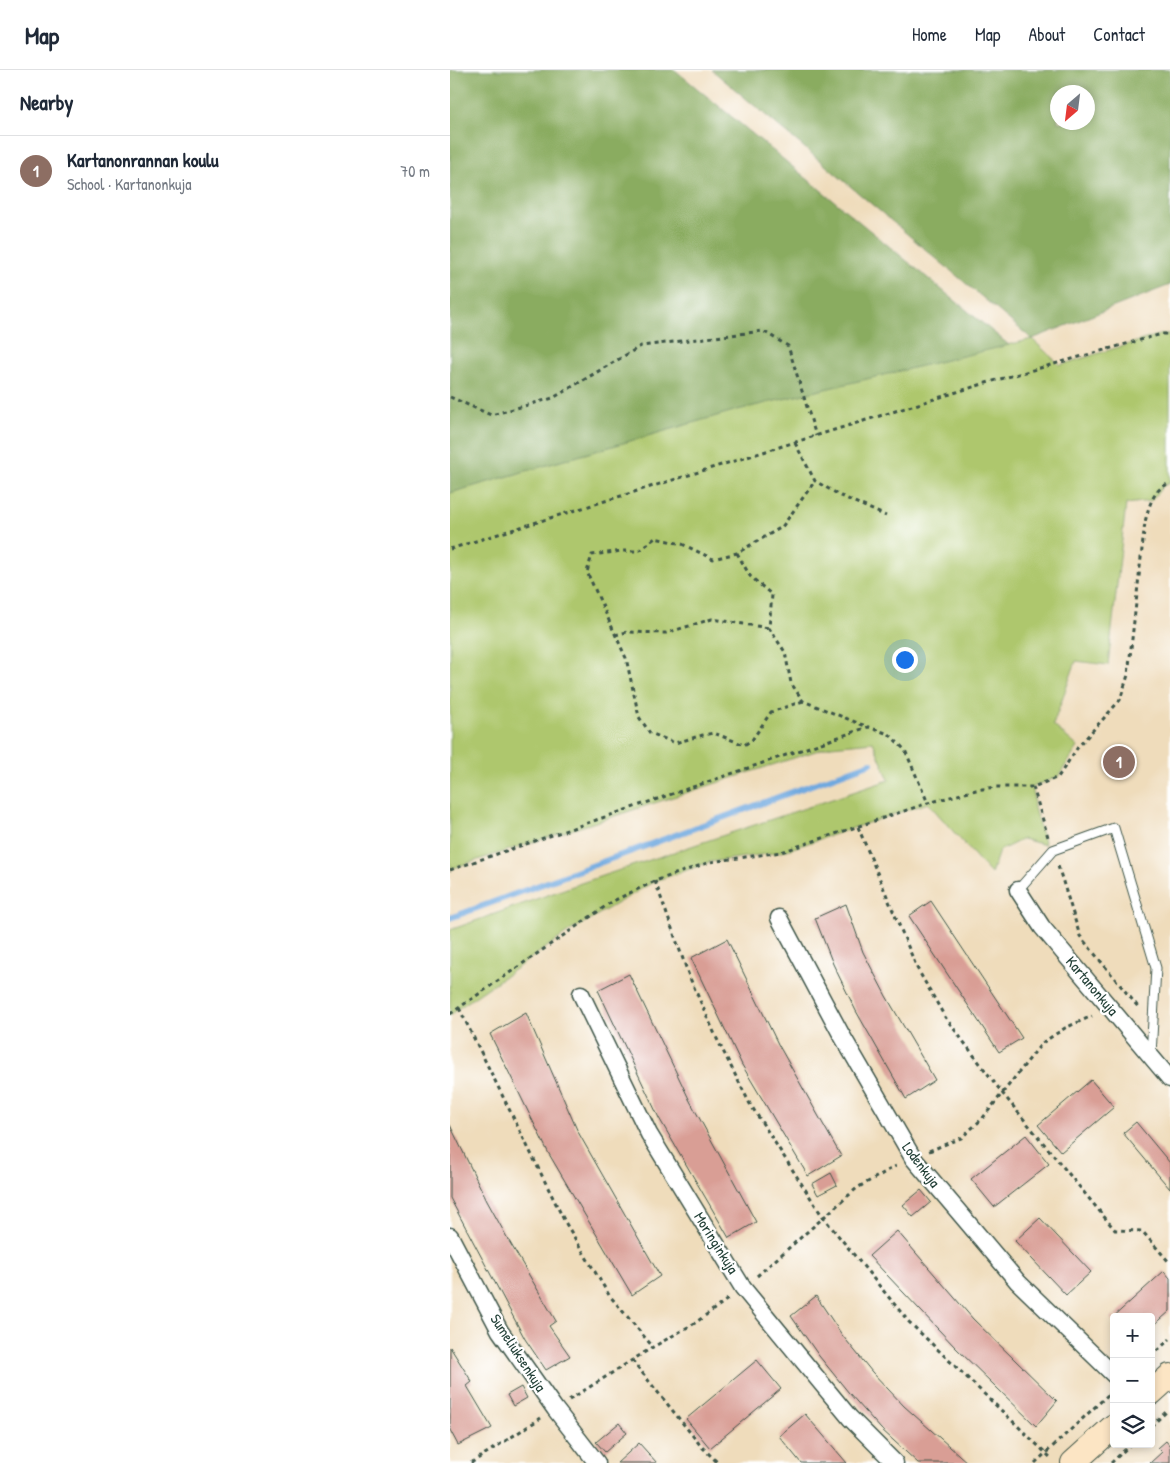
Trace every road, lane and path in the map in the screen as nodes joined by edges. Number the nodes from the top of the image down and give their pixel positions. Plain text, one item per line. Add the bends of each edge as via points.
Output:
1 (1170, 334) edge
2 (450, 397) edge
3 (816, 436) junction
4 (795, 442) junction
5 (815, 481) junction
6 (1170, 483) edge
7 (886, 516) dead end
8 (450, 550) edge
9 (737, 553) junction
10 (769, 628) junction
11 (615, 635) junction
12 (803, 701) junction
13 (868, 727) junction
14 (1033, 787) junction
15 (928, 803) junction
16 (858, 827) junction
17 (1053, 850) junction
18 (450, 870) edge
19 (655, 881) junction
20 (1018, 890) joint
21 (779, 918) dead end
22 (581, 994) dead end
23 (1131, 998) junction
24 (1110, 1007) junction
25 (460, 1008) junction
26 (450, 1014) edge
27 (1152, 1024) junction
28 (1151, 1056) junction
29 (1170, 1079) edge
30 (1003, 1094) junction
31 (912, 1158) junction
32 (823, 1217) junction
33 (450, 1236) edge
34 (1170, 1263) edge
35 (744, 1288) junction
36 (1170, 1339) edge
37 (653, 1347) junction
38 (1155, 1352) edge
39 (632, 1360) junction
40 (1110, 1371) edge
41 (1170, 1376) edge
42 (1155, 1389) edge
43 (1110, 1394) edge
44 (1170, 1408) edge
45 (555, 1409) junction
46 (1155, 1422) edge
47 (1110, 1430) edge
48 (1127, 1448) edge
49 (1046, 1453) junction
50 (471, 1463) edge
51 (597, 1463) edge
52 (718, 1463) edge
53 (895, 1463) edge
54 (1035, 1463) edge
55 (1056, 1463) edge
56 (1074, 1463) edge
57 (1112, 1463) edge

1 - 3 path via 986,383
2 - 3 path via 491,415 553,398 641,346 763,331 788,346
3 - 4 path
4 - 5 path
4 - 8 path
5 - 7 path
5 - 9 path via 782,527
6 - 14 path via 1163,486 1151,501 1145,522 1128,676 1120,700 1078,747 1058,777
9 - 10 path via 750,576 772,596
9 - 11 path via 713,559 682,544 655,538 639,551 592,555 587,572
10 - 11 path via 712,620 666,633 627,632
10 - 12 path via 784,652 791,683
11 - 12 path via 626,658 639,717 650,734 674,743 714,733 744,745 752,740 771,712
12 - 13 path
13 - 15 path via 889,734 905,750
13 - 18 path
14 - 15 path via 976,790
14 - 17 path
15 - 16 path
16 - 19 path via 781,852 710,862
16 - 30 path via 917,968 945,1017
17 - 20 lane
17 - 23 path via 1080,936
17 - 27 lane via 1114,828 1156,968
19 - 25 path via 613,901
19 - 32 path via 689,976 746,1096
20 - 24 street, Kartanonkuja via 1042,927
21 - 31 street, Lodenkuja
22 - 35 street, Moringinkuja via 648,1134
23 - 24 path
23 - 27 path
24 - 28 street, Kartanonkuja
24 - 30 path via 1065,1028 1042,1044
25 - 26 path
25 - 37 path via 565,1222 610,1295
27 - 28 lane
28 - 29 street, Kartanonkuja
30 - 31 path via 961,1138
30 - 34 path via 1115,1230 1142,1231
31 - 32 path via 857,1188
31 - 40 street, Lodenkuja via 1018,1282
32 - 35 path
32 - 49 path via 909,1322
33 - 45 street, Sumeliuksenkuja via 500,1331
35 - 37 path
35 - 53 street, Moringinkuja via 850,1418
36 - 38 path
37 - 39 path
39 - 45 path
39 - 52 path
41 - 42 street
43 - 49 path
44 - 46 path
45 - 50 path
45 - 51 street, Sumeliuksenkuja
47 - 56 street
48 - 57 path
49 - 54 path
49 - 55 path

